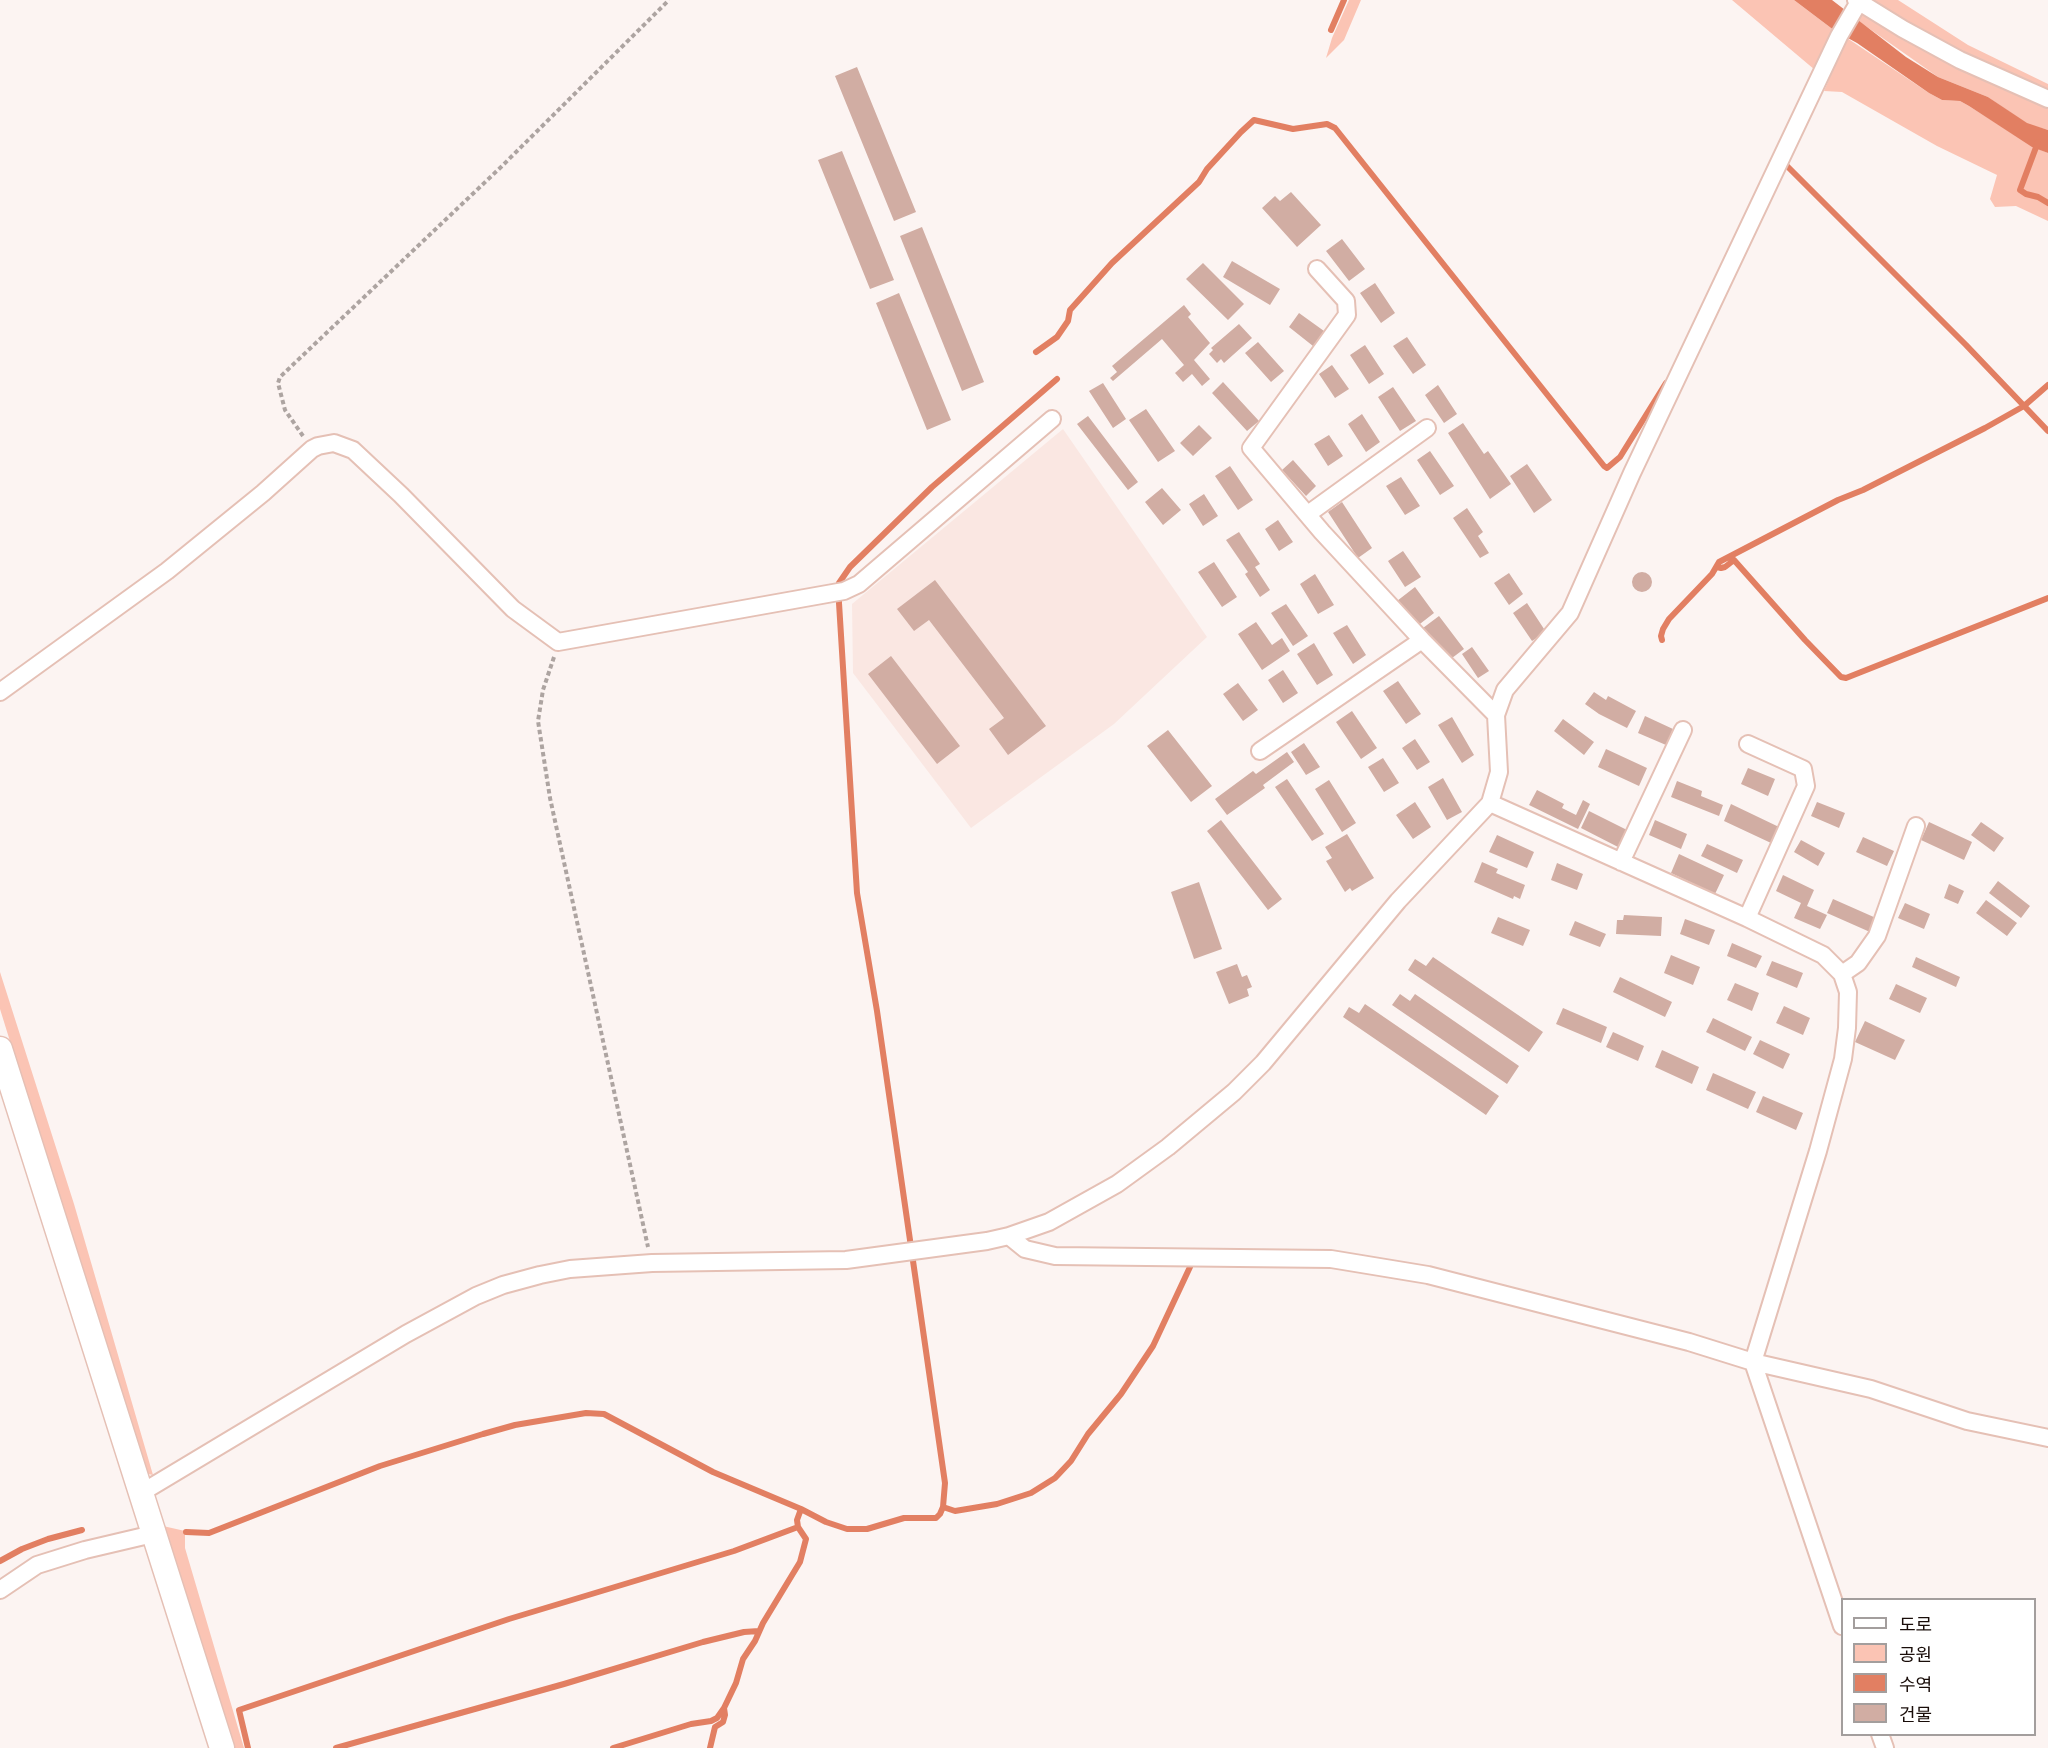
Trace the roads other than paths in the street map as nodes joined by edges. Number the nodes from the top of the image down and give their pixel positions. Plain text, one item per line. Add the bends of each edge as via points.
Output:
1 (1857, 4) edge
2 (2048, 99) edge
3 (1317, 268) dead end
4 (1052, 419) dead end
5 (1427, 428) dead end
6 (1308, 514) junction
7 (1422, 640) junction
8 (0, 692) edge
9 (1496, 715) junction
10 (1683, 730) dead end
11 (1748, 744) dead end
12 (1260, 751) dead end
13 (1490, 803) junction
14 (1916, 826) dead end
15 (1621, 862) junction
16 (1747, 918) junction
17 (1842, 974) junction
18 (0, 1049) edge
19 (1009, 1236) junction
20 (1753, 1362) junction
21 (2048, 1438) edge
22 (141, 1493) junction
23 (153, 1534) junction
24 (0, 1590) edge
25 (1841, 1623) edge
26 (222, 1748) edge

1 - 2 street via 1960,60
1 - 9 street via 1632,473 1570,613 1505,690
3 - 6 street via 1346,301 1347,315 1251,448
4 - 8 street via 859,584 838,592 558,642 513,609 353,450 334,443 312,449 167,571
5 - 6 street
6 - 7 street
7 - 9 street
7 - 12 street
9 - 13 street via 1499,772
10 - 15 street
11 - 16 street via 1803,769 1806,786
13 - 15 street
13 - 19 street via 1398,900 1263,1063 1234,1092 1117,1184 1049,1221
14 - 17 street via 1877,936 1858,963
15 - 16 street
16 - 17 street via 1823,955
17 - 20 street via 1848,992 1843,1059
18 - 22 main road
19 - 20 street via 1025,1249 1055,1256 1331,1259 1372,1265 1439,1278
19 - 22 street via 846,1260 652,1263 560,1271 504,1285 406,1334
20 - 21 street via 1871,1389 1967,1421
20 - 25 street
22 - 23 main road
23 - 24 street via 37,1565
23 - 26 main road

